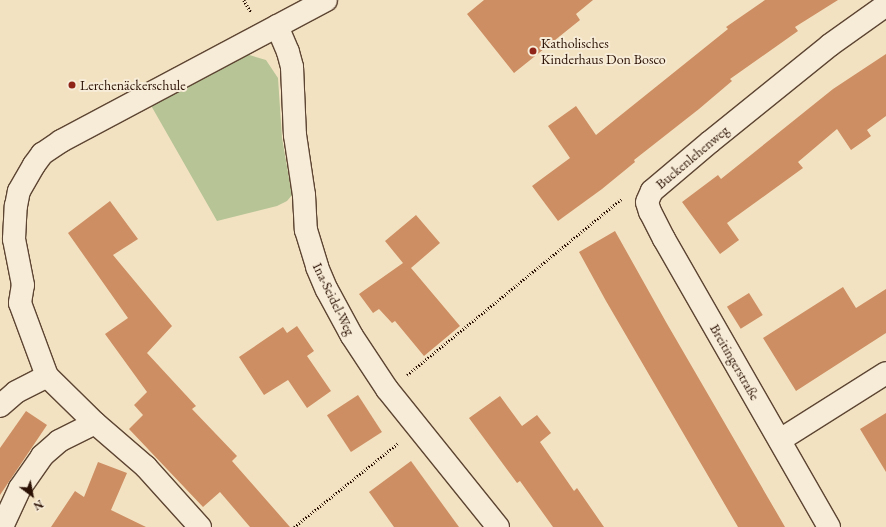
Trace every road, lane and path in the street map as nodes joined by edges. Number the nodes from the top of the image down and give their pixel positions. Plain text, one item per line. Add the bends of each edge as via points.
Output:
1 (326, 0) edge
2 (886, 5) edge
3 (277, 26) junction
4 (649, 196) junction
5 (886, 372) edge
6 (48, 376) junction
7 (405, 376) dead end
8 (0, 406) edge
9 (95, 423) junction
10 (416, 427) junction
11 (780, 440) junction
12 (2, 527) edge
13 (200, 527) edge
14 (294, 527) edge
15 (498, 527) edge
16 (829, 527) edge

1 - 3 street
2 - 4 street, Buckenlehenweg via 852,28 756,104 656,187
3 - 6 street via 60,141 42,154 26,177 16,206 14,239 23,286 20,303
3 - 10 street, Ina-Seidel-Weg via 292,67 295,135 304,195 306,230 315,260 327,290 352,336
4 - 7 path, Buckenlehenweg via 632,194 623,198
4 - 11 street, Breitingerstraße via 648,207 657,226
5 - 11 street
6 - 8 street via 16,392
6 - 9 street
9 - 12 street via 59,441 42,456 20,488
9 - 13 street via 157,479
10 - 14 path
10 - 15 street, Ina-Seidel-Weg
11 - 16 street, Breitingerstraße

